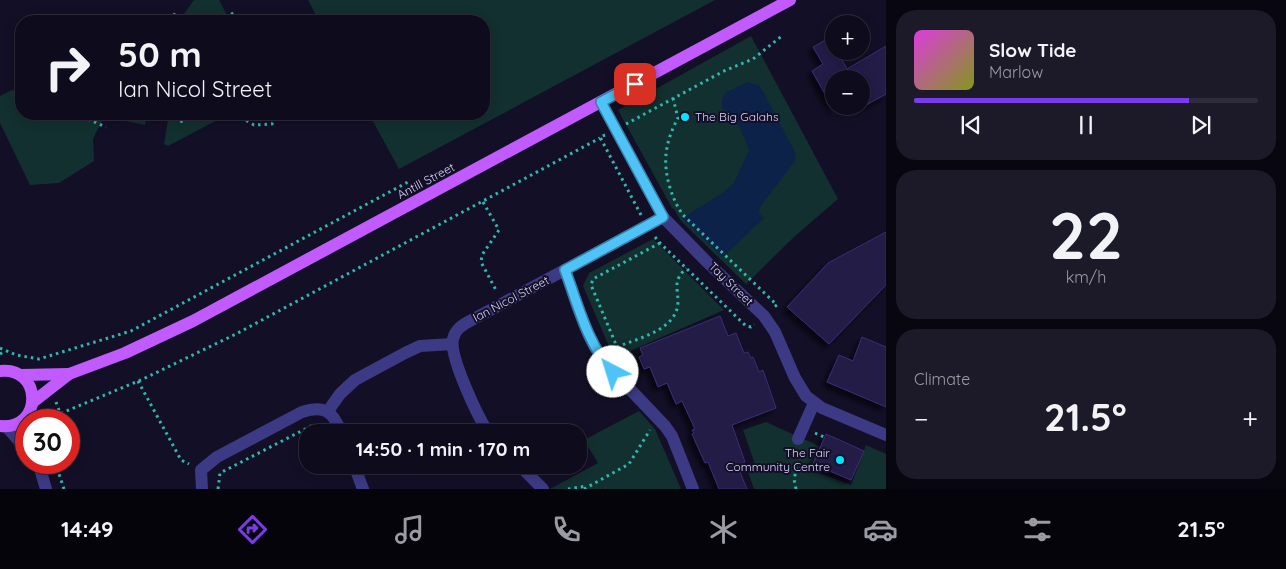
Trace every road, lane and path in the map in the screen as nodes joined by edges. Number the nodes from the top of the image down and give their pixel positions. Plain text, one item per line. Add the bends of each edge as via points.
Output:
1 (790, 0) edge
2 (235, 12) dead end
3 (230, 15) edge
4 (783, 35) dead end
5 (673, 98) junction
6 (601, 102) junction
7 (91, 120) edge
8 (245, 120) edge
9 (276, 120) edge
10 (106, 127) dead end
11 (616, 129) junction
12 (600, 138) dead end
13 (408, 182) dead end
14 (483, 202) junction
15 (663, 217) junction
16 (660, 243) dead end
17 (726, 255) dead end
18 (686, 268) dead end
19 (565, 270) junction
20 (503, 303) junction
21 (452, 344) junction
22 (0, 348) edge
23 (5, 351) junction
24 (0, 354) edge
25 (0, 370) edge
26 (70, 374) junction
27 (21, 375) junction
28 (138, 381) junction
29 (814, 403) junction
30 (30, 409) edge
31 (33, 409) edge
32 (69, 409) edge
33 (328, 411) junction
34 (659, 417) junction
35 (338, 424) edge
36 (484, 424) edge
37 (3, 426) edge
38 (299, 432) edge
39 (886, 435) edge
40 (15, 438) edge
41 (798, 439) joint
42 (201, 470) junction
43 (42, 474) edge
44 (59, 474) edge
45 (357, 474) edge
46 (528, 474) edge
47 (588, 486) junction
48 (46, 489) edge
49 (64, 489) edge
50 (202, 489) edge
51 (218, 489) edge
52 (363, 489) edge
53 (543, 489) edge
54 (568, 489) edge
55 (584, 489) edge
56 (693, 489) edge
57 (796, 489) edge

1 - 6 main road, Antill Street
2 - 3 path
4 - 5 path via 753,59
5 - 11 path
5 - 17 path via 678,118 670,133 666,156 669,181 678,208
6 - 11 street, Tay Street
6 - 26 main road, Antill Street via 193,321
7 - 10 path
8 - 9 path via 254,125 272,124
11 - 15 street, Tay Street
12 - 14 path
13 - 23 path via 131,331 39,359
14 - 20 path via 499,230 482,255 481,262
14 - 28 path via 236,334
15 - 19 street, Ian Nicol Street
15 - 29 street, Tay Street via 764,316 776,332 800,387
16 - 18 path via 593,279 591,285 617,347 663,328 672,320 678,307 677,282
19 - 20 street, Ian Nicol Street
19 - 34 street via 598,354
20 - 21 street, Ian Nicol Street via 461,326
21 - 33 street via 420,346 388,362 355,380
21 - 36 street via 456,363
22 - 23 path
23 - 24 path
25 - 27 main road, Antill Street
26 - 27 main road, Antill Street
26 - 31 main road, Antill Street
27 - 30 main road via 30,387
28 - 32 path
28 - 42 path via 180,460
29 - 39 street, Tay Street
29 - 41 street
33 - 35 street
33 - 42 street via 316,408 302,412 217,457
34 - 47 path via 629,464
34 - 56 street via 672,436
37 - 40 street
38 - 51 path via 220,473
41 - 57 path via 803,440 794,479
42 - 50 street
43 - 48 street
44 - 49 path
45 - 52 street
46 - 53 street
47 - 54 path
47 - 55 path

